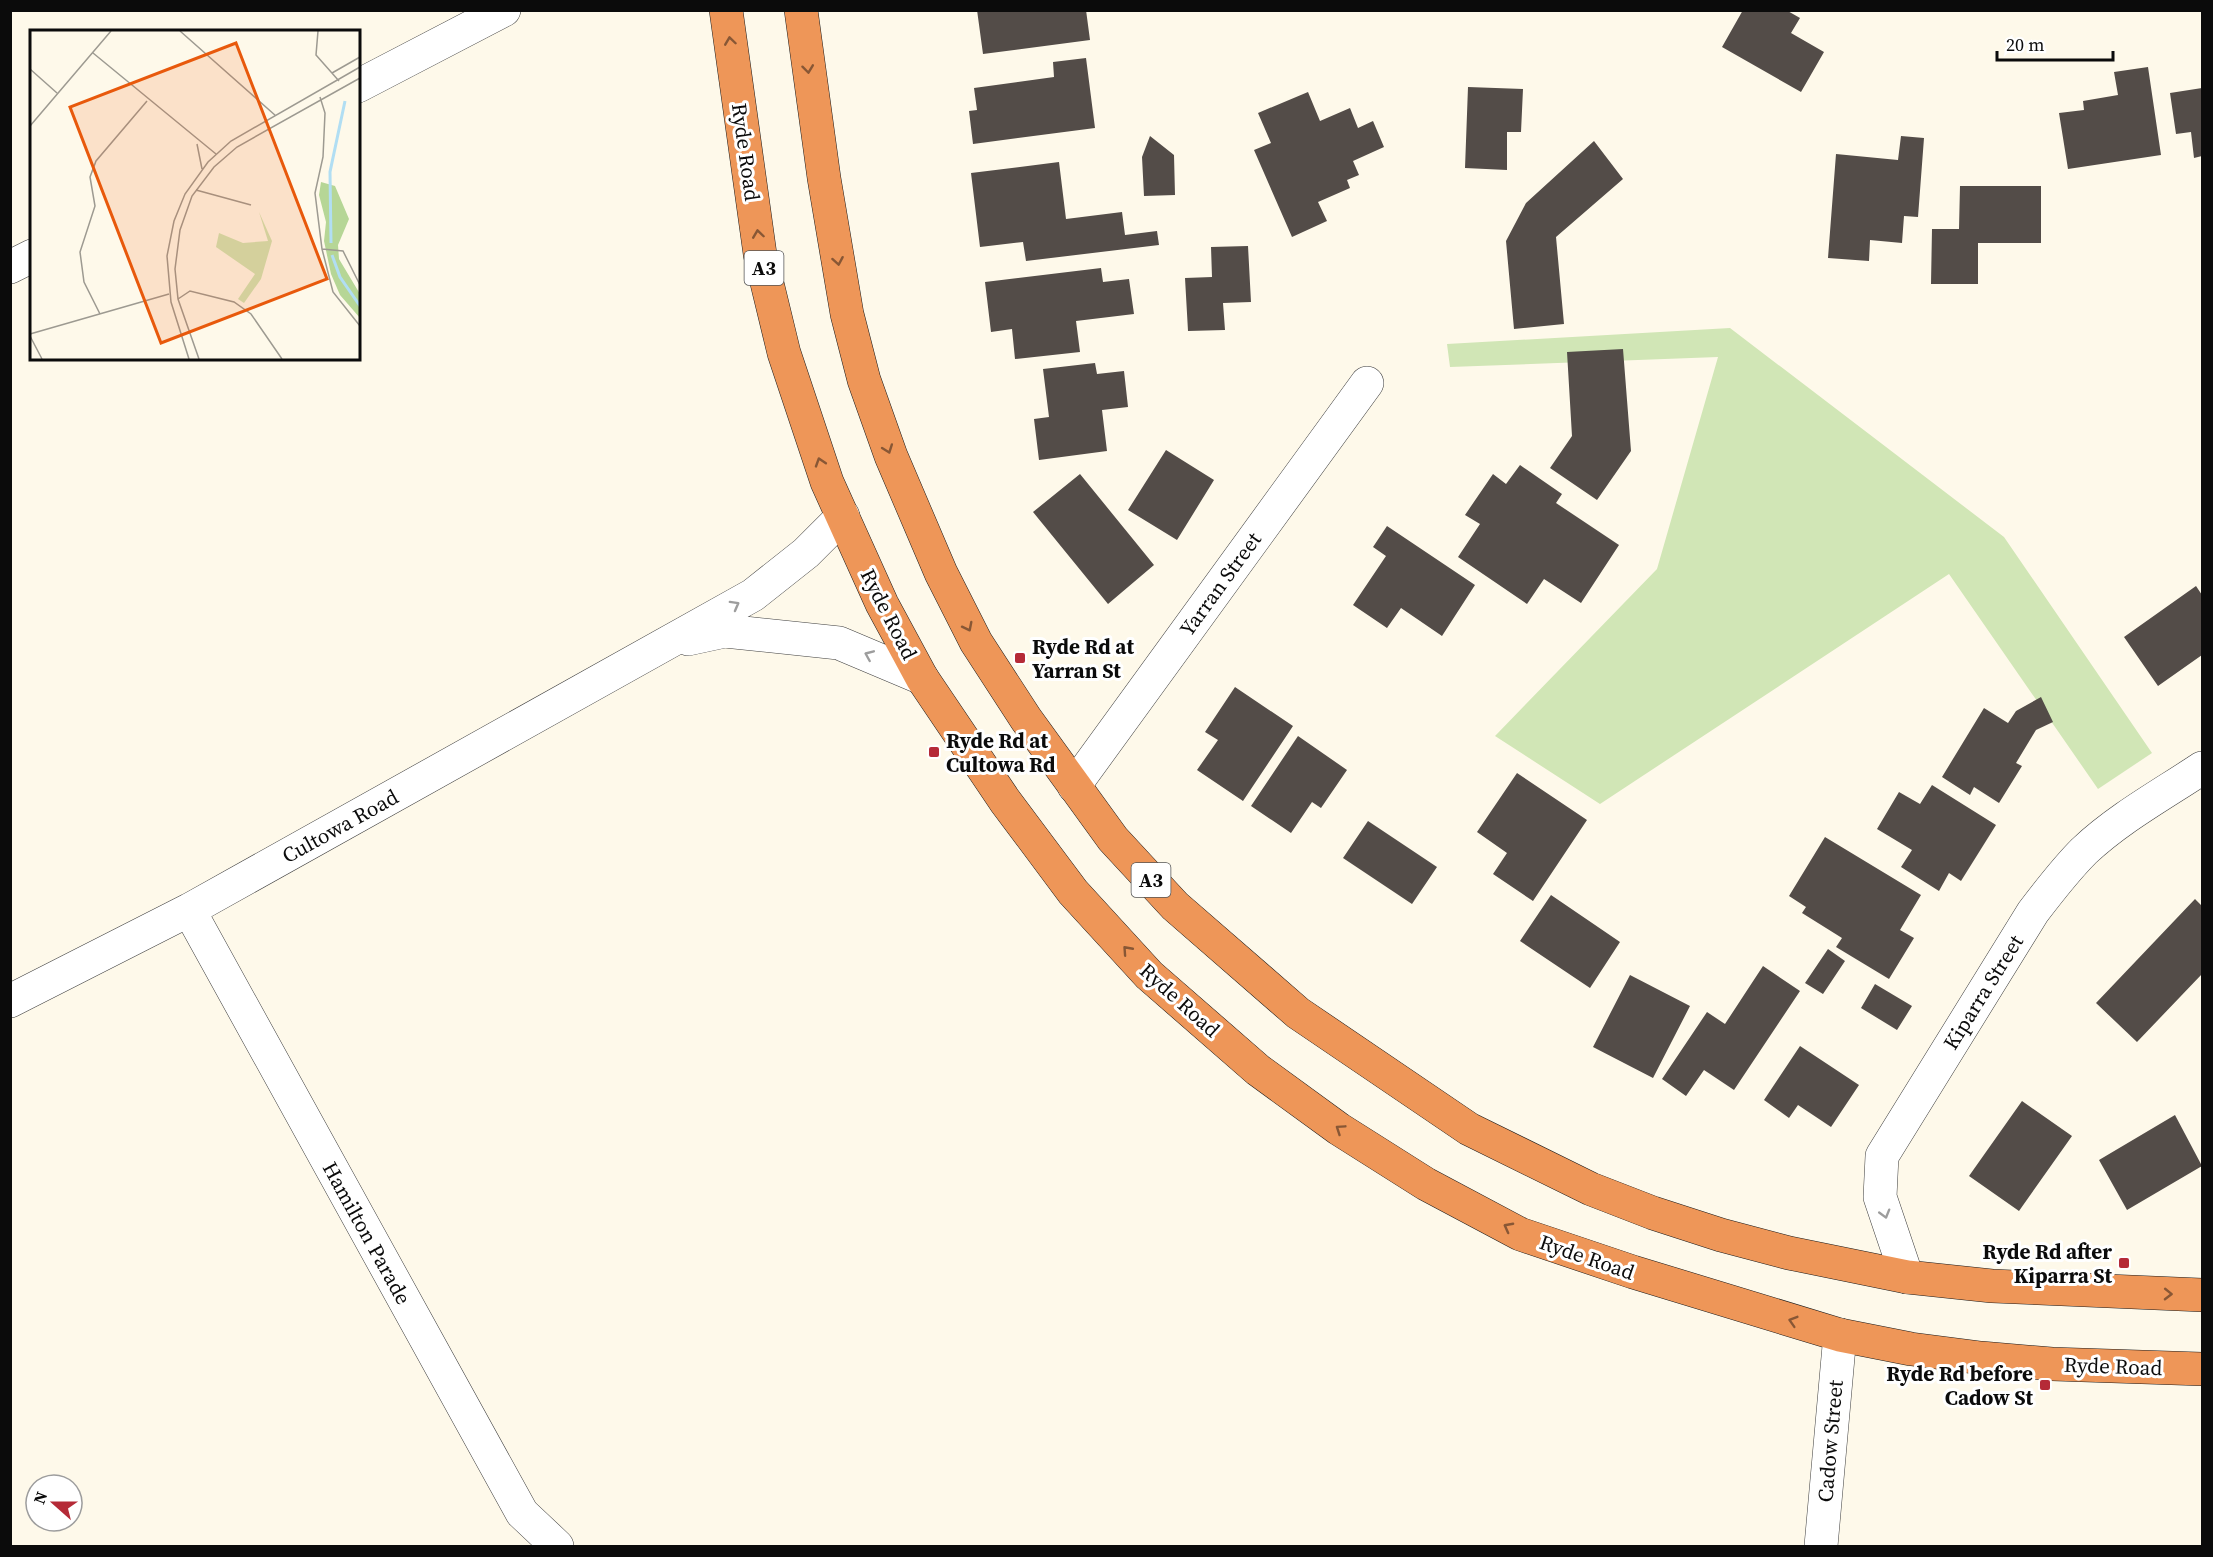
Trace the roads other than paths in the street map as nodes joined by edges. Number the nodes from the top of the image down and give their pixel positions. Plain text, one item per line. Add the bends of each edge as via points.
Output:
1 (504, 10) edge
2 (726, 10) edge
3 (801, 10) edge
4 (360, 85) edge
5 (30, 257) edge
6 (10, 267) edge
7 (1367, 383) dead end
8 (843, 516) junction
9 (666, 644) junction
10 (922, 678) junction
11 (2202, 768) edge
12 (1074, 786) junction
13 (189, 910) junction
14 (10, 1001) edge
15 (1907, 1277) junction
16 (2202, 1295) edge
17 (1840, 1335) junction
18 (2202, 1369) edge
19 (557, 1546) edge
20 (1821, 1546) edge

1 - 4 street
8 -> 2 highway, Ryde Road / A3 via 827,482 784,353 760,254
3 -> 12 highway, A3 via 847,314 872,402 936,562 976,642
5 - 6 street
7 - 12 street, Yarran Street
9 -> 8 street, Cultowa Road via 753,595 806,553
8 - 10 highway, Ryde Road / A3 via 882,604
10 -> 9 street, Cultowa Road via 839,643 725,631
9 - 13 street, Cultowa Road
17 -> 10 highway, Ryde Road / A3 via 1520,1234 1426,1184 1339,1129 1258,1070 1149,975 1073,892 1005,801
11 -> 15 street, Kiparra Street via 2112,828 2060,876 2033,912 1881,1156 1880,1197
12 - 15 highway, A3 via 1113,839 1175,906 1239,963 1298,1013 1469,1129 1592,1189 1653,1213 1789,1253
13 - 14 street, Cultowa Road
13 - 19 street, Hamilton Parade via 522,1513
15 -> 16 highway, A3 via 1992,1286
17 - 18 highway, Ryde Road / A3 via 1981,1358
17 - 20 street, Cadow Street

